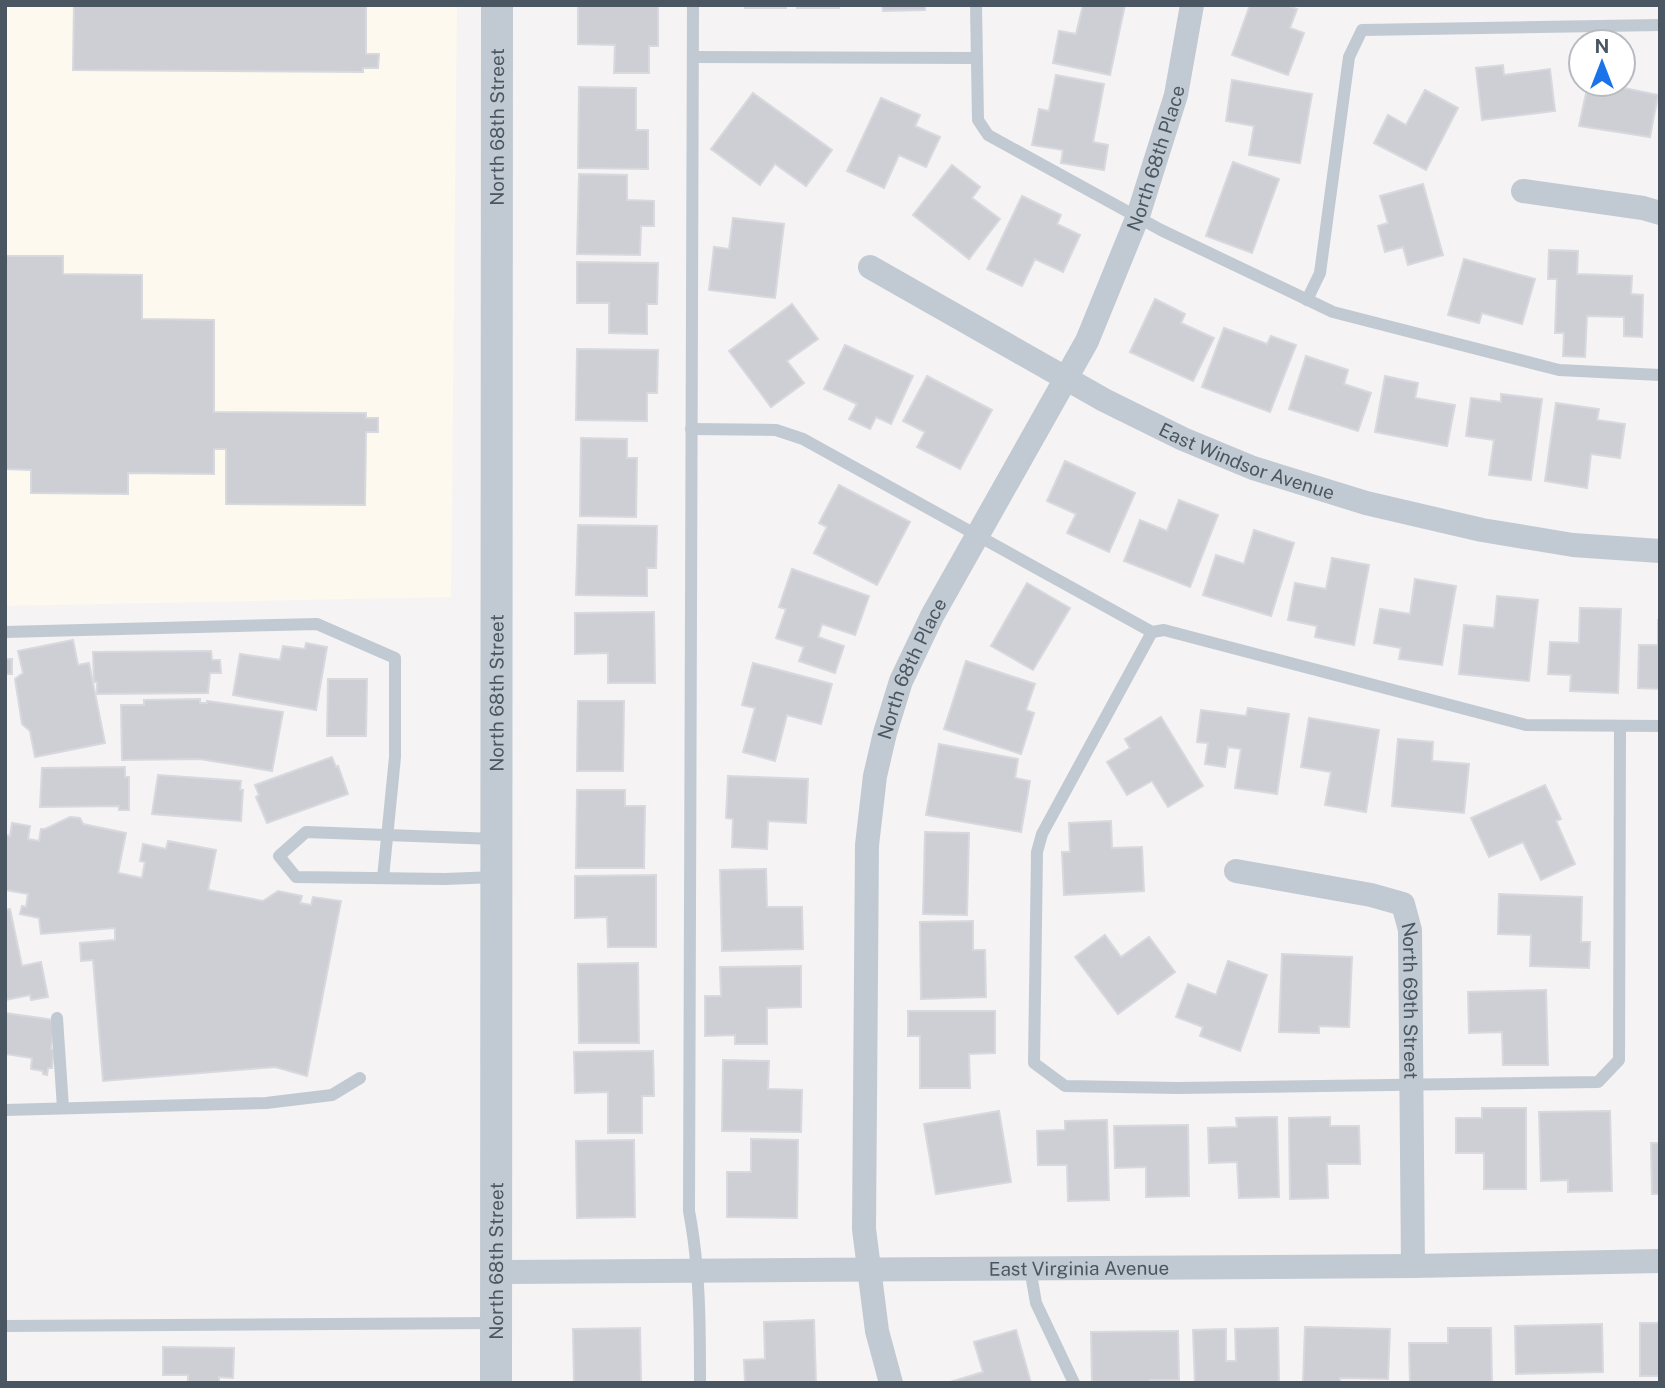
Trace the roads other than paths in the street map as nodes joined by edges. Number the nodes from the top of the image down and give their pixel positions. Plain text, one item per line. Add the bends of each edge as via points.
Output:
1 (497, 5) edge
2 (693, 5) edge
3 (976, 5) edge
4 (1192, 5) edge
5 (1660, 25) edge
6 (693, 57) junction
7 (976, 58) junction
8 (1523, 191) dead end
9 (1660, 213) edge
10 (1138, 216) junction
11 (870, 267) dead end
12 (1307, 300) junction
13 (1660, 375) edge
14 (1065, 379) junction
15 (691, 429) junction
16 (978, 535) junction
17 (1660, 551) edge
18 (5, 632) edge
19 (1152, 632) junction
20 (1620, 726) junction
21 (1660, 726) edge
22 (387, 834) junction
23 (496, 839) junction
24 (1236, 871) dead end
25 (496, 877) junction
26 (383, 878) junction
27 (57, 1018) dead end
28 (360, 1078) dead end
29 (1410, 1085) junction
30 (63, 1108) junction
31 (5, 1110) edge
32 (1660, 1261) edge
33 (1413, 1266) junction
34 (869, 1268) junction
35 (1030, 1268) junction
36 (496, 1272) junction
37 (697, 1272) junction
38 (497, 1323) junction
39 (5, 1326) edge
40 (496, 1383) edge
41 (700, 1383) edge
42 (891, 1383) edge
43 (1074, 1383) edge

1 - 23 street, North 68th Street
2 - 6 lane
3 - 7 lane
4 - 10 street, North 68th Place via 1176,95
5 - 12 lane via 1362,30 1349,57 1320,273
6 - 7 lane
6 - 15 lane
7 - 10 lane via 978,120 988,135
8 - 9 street
10 - 12 lane
10 - 14 street, North 68th Place via 1087,341
11 - 14 street, East Windsor Avenue
12 - 13 lane via 1333,312 1559,370
14 - 16 street, North 68th Place
14 - 17 street, East Windsor Avenue via 1183,439 1253,468 1366,502 1482,530 1573,545
15 - 16 lane via 776,430 803,439
15 - 37 lane via 688,1211
16 - 19 lane
16 - 34 street, North 68th Place via 901,681 870,808 864,1215
18 - 22 lane via 317,624 394,657 394,757
19 - 20 lane via 1164,630 1527,725
19 - 29 lane via 1042,834 1037,852 1034,1063 1065,1086
20 - 21 lane
20 - 29 lane via 1619,1060 1598,1082
22 - 23 lane
22 - 26 lane
22 - 26 lane via 306,832 279,856 296,877
23 - 25 street, North 68th Street
24 - 29 street, North 69th Street via 1403,904 1410,930
25 - 26 lane
25 - 36 street, North 68th Street
27 - 30 lane
28 - 30 lane via 332,1095 266,1103
29 - 33 street, North 69th Street
30 - 31 lane
32 - 33 street, East Virginia Avenue
33 - 35 street, East Virginia Avenue
34 - 35 street, East Virginia Avenue
34 - 37 street, East Virginia Avenue
34 - 42 street, North 68th Place via 877,1331
35 - 43 lane via 1035,1303
36 - 37 street, East Virginia Avenue
36 - 38 street, North 68th Street
37 - 41 lane
38 - 39 lane
38 - 40 street, North 68th Street

